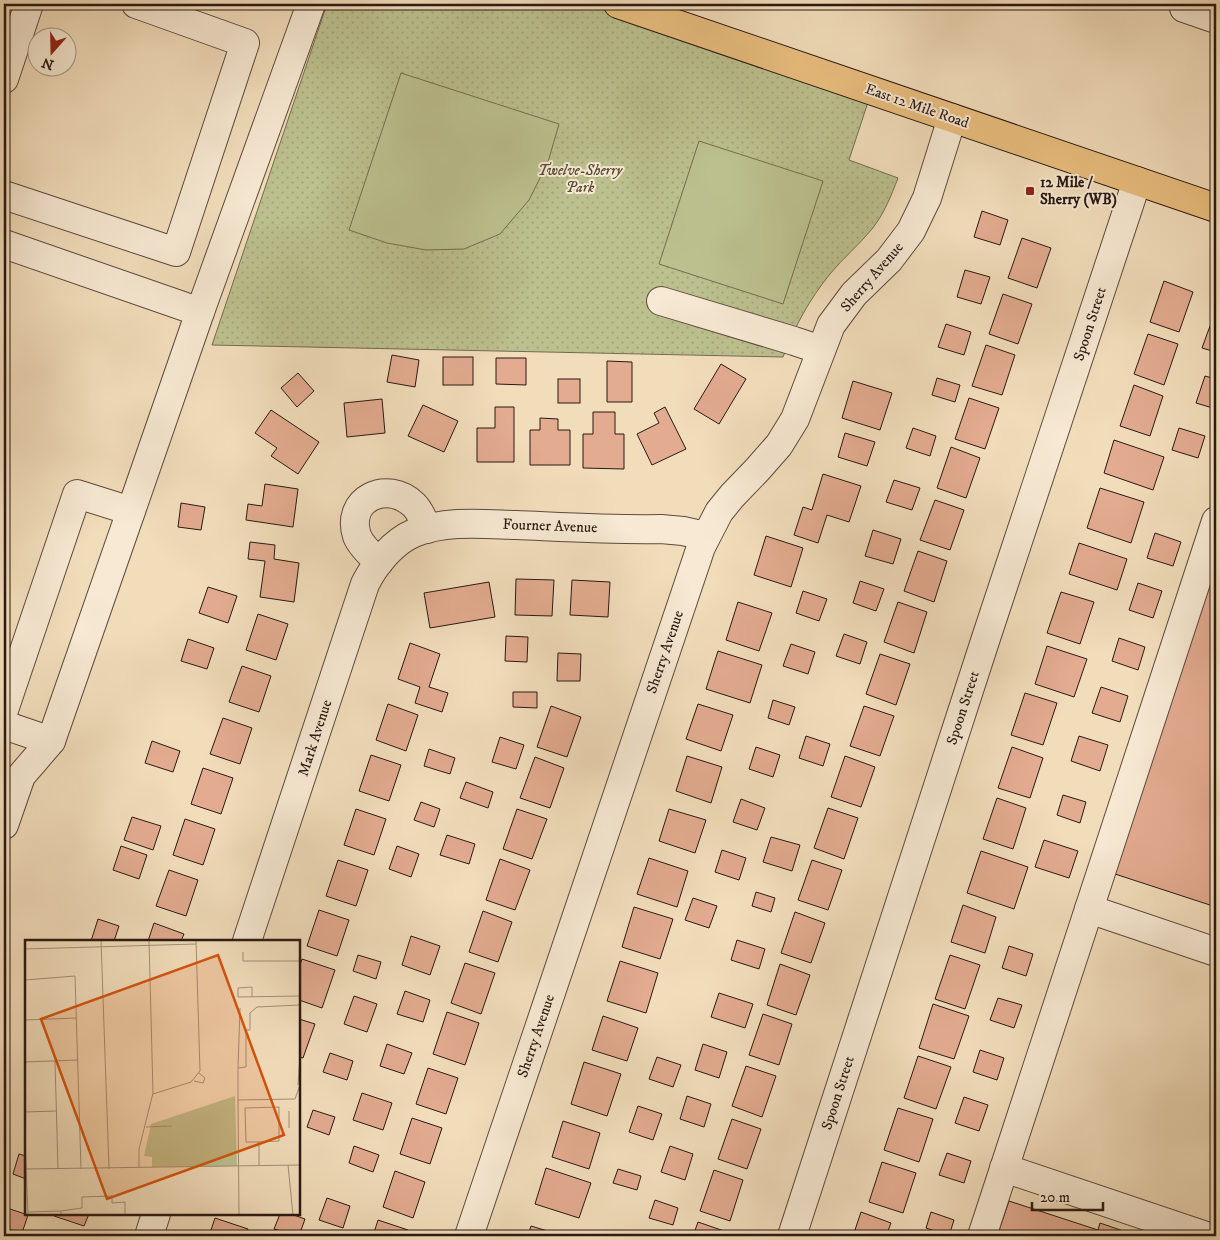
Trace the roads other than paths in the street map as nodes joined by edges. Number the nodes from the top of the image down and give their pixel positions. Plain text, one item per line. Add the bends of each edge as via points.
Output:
1 (29, 4) edge
2 (136, 4) edge
3 (311, 4) edge
4 (618, 4) edge
5 (1185, 4) edge
6 (170, 9) edge
7 (1216, 19) edge
8 (4, 79) edge
9 (952, 118) junction
10 (1137, 181) junction
11 (4, 195) edge
12 (1216, 208) edge
13 (4, 244) edge
14 (661, 301) dead end
15 (200, 312) junction
16 (820, 350) junction
17 (131, 511) junction
18 (1216, 521) edge
19 (428, 528) junction
20 (706, 536) junction
21 (388, 553) junction
22 (4, 710) edge
23 (4, 725) edge
24 (51, 741) junction
25 (4, 825) edge
26 (1089, 909) junction
27 (247, 940) edge
28 (1216, 952) edge
29 (1004, 1168) junction
30 (156, 1215) edge
31 (148, 1236) edge
32 (469, 1236) edge
33 (792, 1236) edge
34 (982, 1236) edge
35 (1206, 1236) edge

1 - 8 street
2 - 6 street
3 - 15 street
4 - 9 main road, East 12 Mile Road
5 - 7 street via 1184,8
6 - 11 street via 245,43 176,252
9 - 10 main road, East 12 Mile Road
9 - 16 street, Sherry Avenue via 927,198 911,231 889,260 854,294 831,325
10 - 12 main road, East 12 Mile Road
10 - 33 street, Spoon Street
13 - 15 street
14 - 16 street
15 - 17 street
16 - 20 street, Sherry Avenue via 795,419 779,446 719,512
17 - 22 street via 77,494
17 - 24 street
18 - 26 street
19 - 20 street, Fourner Avenue via 481,524 661,529
19 - 21 street, Fourner Avenue via 412,534
19 - 21 street via 414,506 400,496 388,492 375,494 357,511 357,536 364,548
20 - 32 street, Sherry Avenue
21 - 27 street, Mark Avenue via 365,584
23 - 24 street
24 - 25 street via 21,776
26 - 28 street
26 - 29 street
29 - 34 street
29 - 35 street
30 - 31 street

